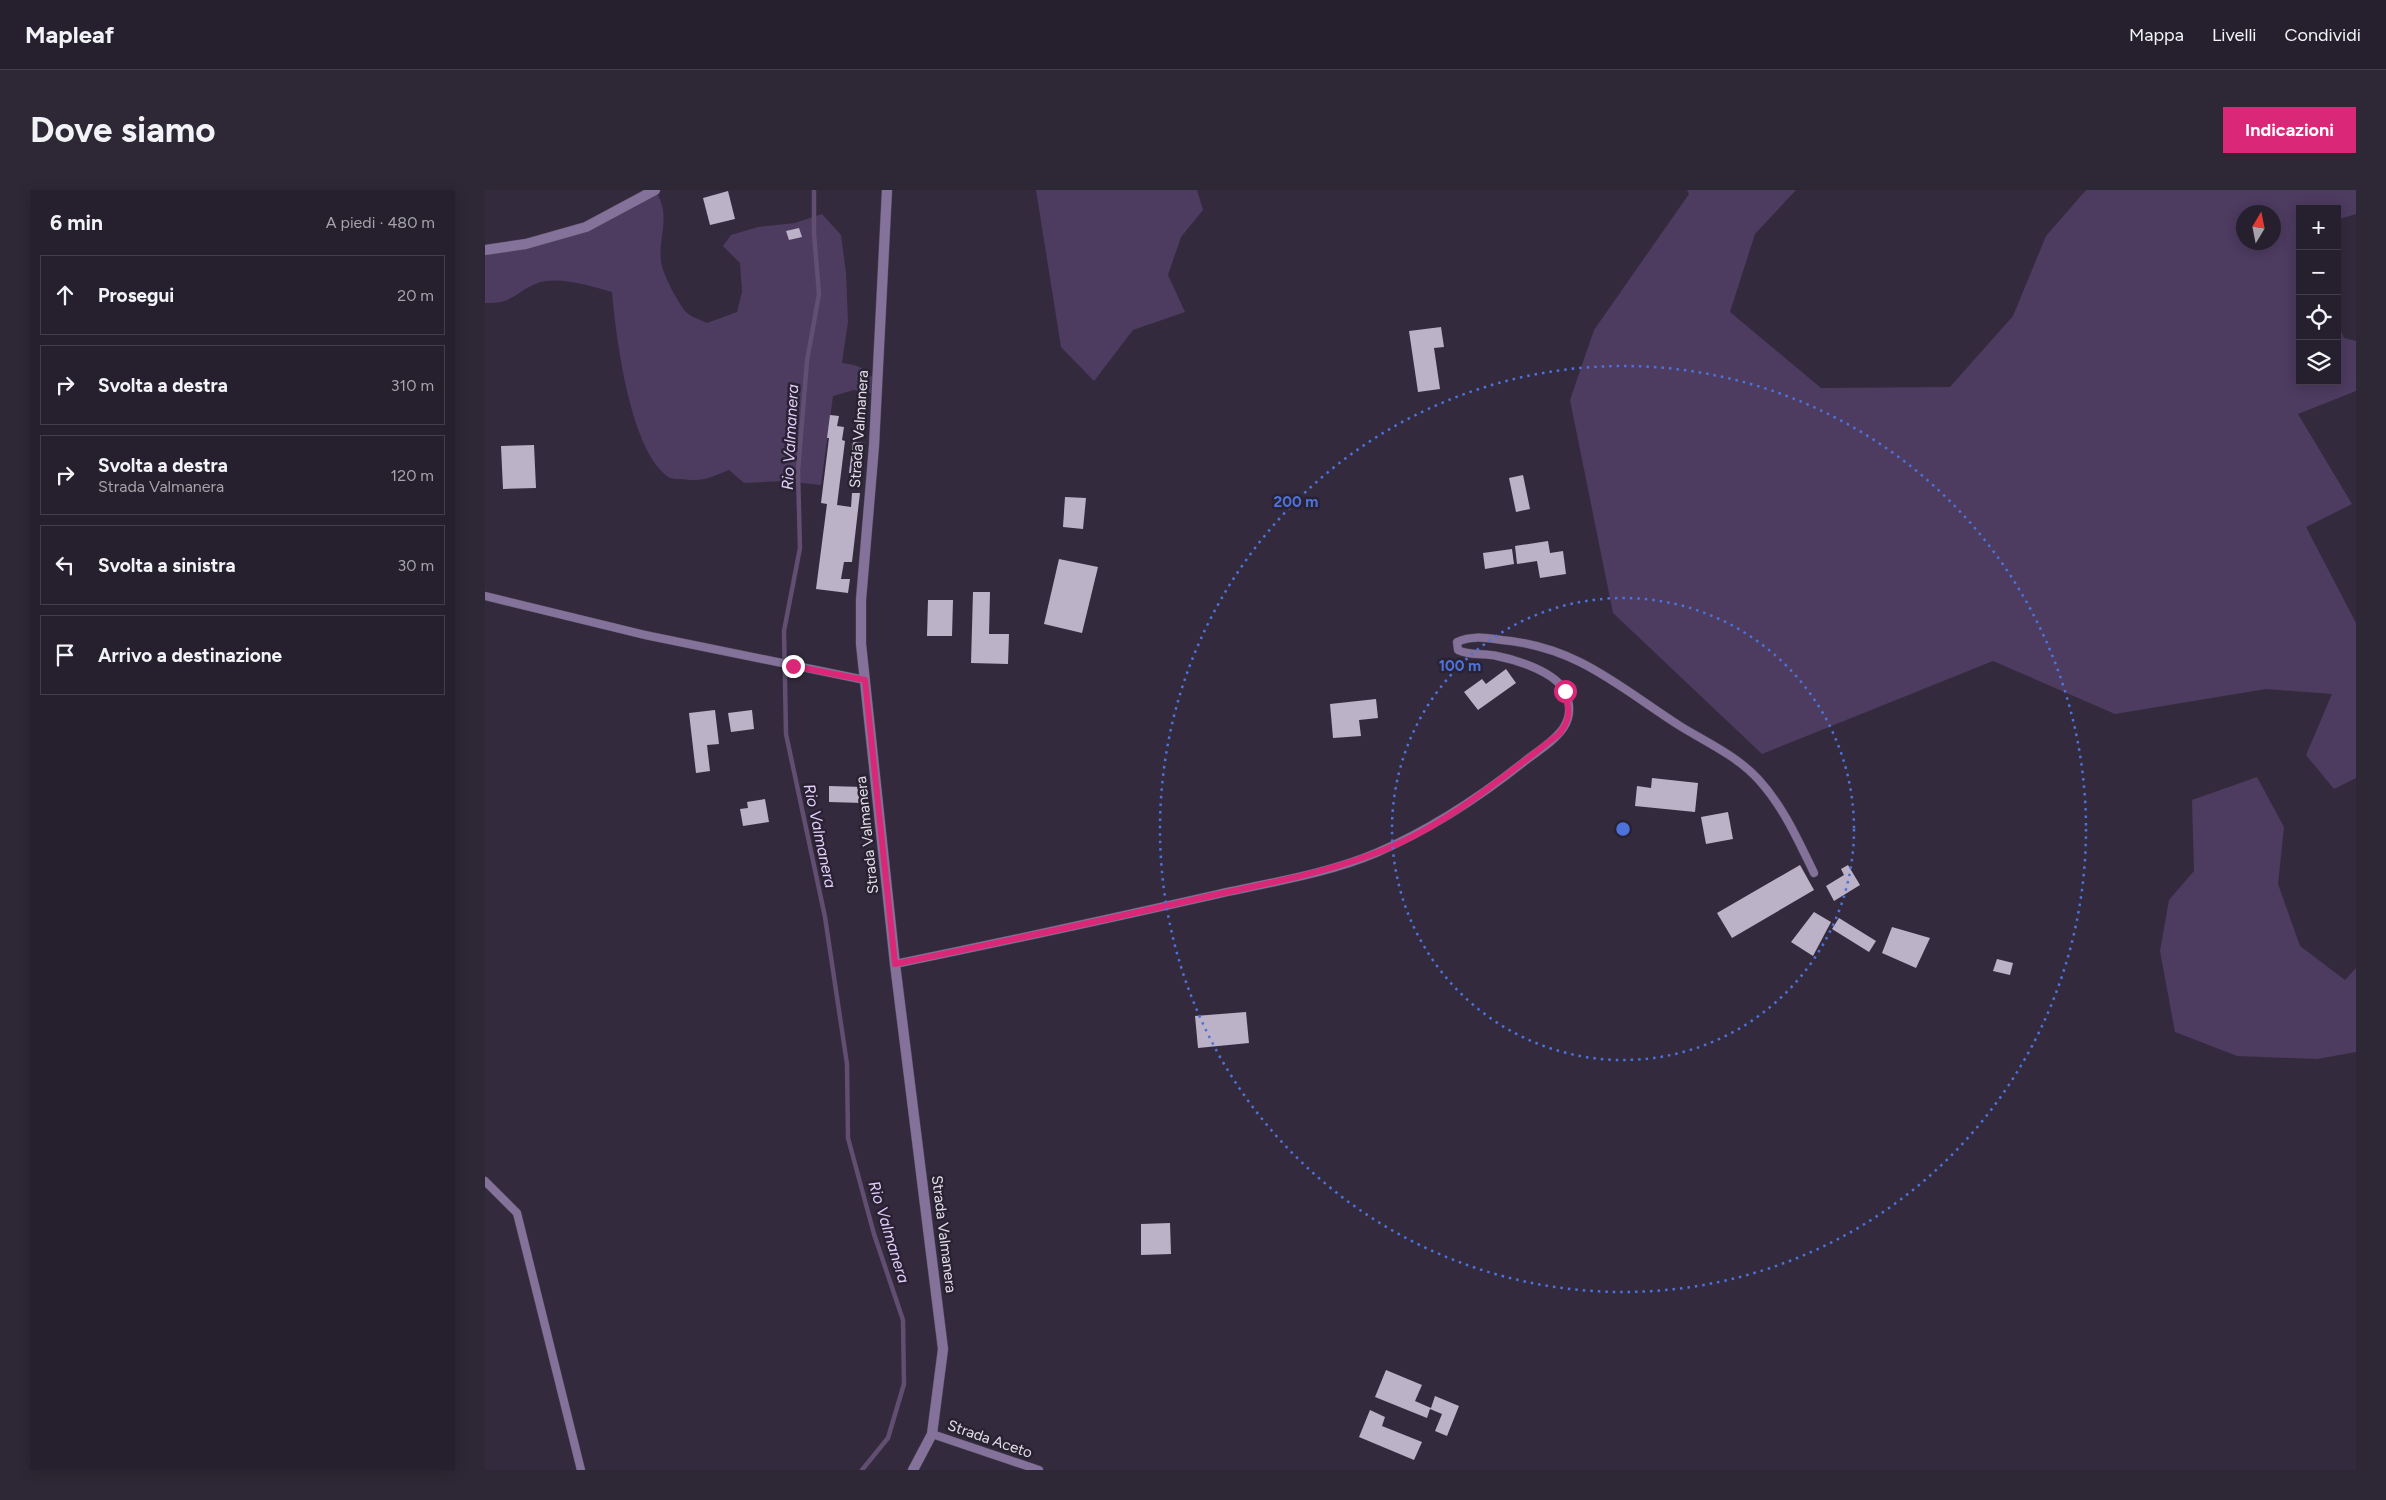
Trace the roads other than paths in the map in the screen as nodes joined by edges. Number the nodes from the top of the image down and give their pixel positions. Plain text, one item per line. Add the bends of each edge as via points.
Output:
1 (655, 190) edge
2 (887, 190) edge
3 (485, 250) edge
4 (485, 596) edge
5 (865, 680) junction
6 (1814, 873) dead end
7 (895, 964) junction
8 (485, 1180) edge
9 (932, 1434) junction
10 (581, 1470) edge
11 (913, 1470) edge
12 (1039, 1470) edge

1 - 3 street via 586,227 526,244
2 - 5 street, Strada Valmanera via 874,446 861,600
4 - 5 lane via 645,635
5 - 7 street, Strada Valmanera
6 - 7 lane via 1776,802 1740,763 1568,655 1516,641 1465,638 1457,642 1458,650 1496,656 1541,671 1565,691 1568,723 1512,771 1425,829 1373,854 1321,870
7 - 9 street, Strada Valmanera via 943,1349
8 - 10 lane via 517,1213
9 - 11 street, Strada Valmanera
9 - 12 lane, Strada Aceto

